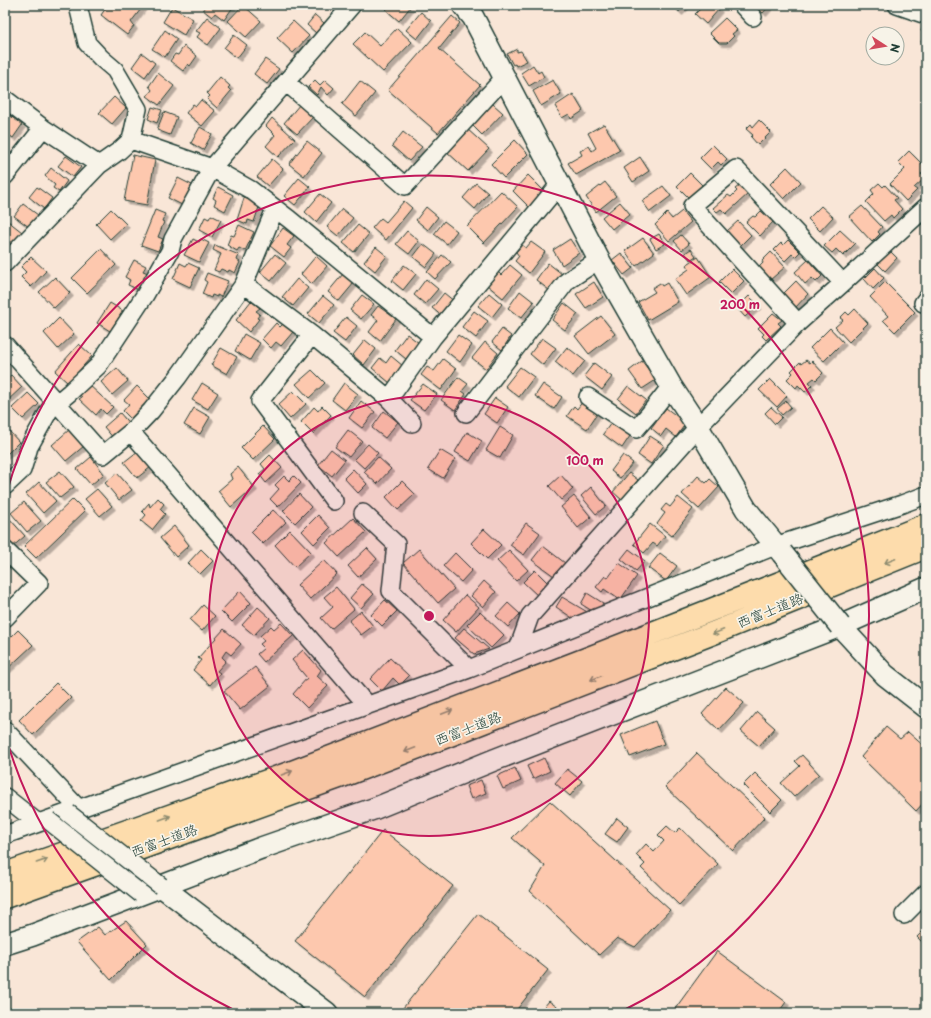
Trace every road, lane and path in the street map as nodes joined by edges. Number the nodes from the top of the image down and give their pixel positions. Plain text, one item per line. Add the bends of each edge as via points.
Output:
1 (79, 5) edge
2 (352, 5) edge
3 (463, 5) edge
4 (897, 5) edge
5 (926, 16) edge
6 (505, 77) junction
7 (286, 82) junction
8 (5, 99) edge
9 (43, 128) junction
10 (132, 140) junction
11 (99, 165) junction
12 (212, 168) junction
13 (5, 176) edge
14 (560, 185) junction
15 (926, 207) edge
16 (275, 209) junction
17 (599, 260) junction
18 (5, 263) edge
19 (244, 284) junction
20 (843, 284) junction
21 (798, 323) junction
22 (312, 335) junction
23 (433, 337) junction
24 (5, 345) edge
25 (671, 386) junction
26 (588, 397) dead end
27 (389, 399) junction
28 (57, 403) junction
29 (466, 413) dead end
30 (412, 423) dead end
31 (698, 427) junction
32 (131, 432) junction
33 (5, 486) edge
34 (926, 495) edge
35 (334, 501) dead end
36 (363, 512) dead end
37 (926, 525) edge
38 (926, 547) edge
39 (779, 549) junction
40 (5, 550) edge
41 (926, 588) edge
42 (5, 618) edge
43 (840, 626) junction
44 (518, 649) junction
45 (468, 669) junction
46 (367, 705) junction
47 (926, 707) edge
48 (5, 730) edge
49 (5, 797) edge
50 (74, 811) junction
51 (43, 822) junction
52 (5, 835) edge
53 (5, 874) edge
54 (161, 886) junction
55 (926, 892) edge
56 (141, 894) junction
57 (5, 897) edge
58 (904, 915) dead end
59 (5, 944) edge
60 (320, 1011) edge

1 - 10 street via 87,43 115,70 138,109
2 - 7 street
3 - 6 street via 474,17
4 - 5 street
6 - 7 street via 405,186
6 - 14 street
7 - 12 street
8 - 9 street
9 - 11 street
9 - 13 street
10 - 11 street
10 - 12 street
11 - 18 street
12 - 16 street via 251,190
12 - 28 street via 145,295 98,366
14 - 17 street
14 - 23 street
15 - 20 street
16 - 19 street
16 - 23 street
17 - 25 street
17 - 29 street via 567,281
19 - 22 street
19 - 32 street via 178,377
20 - 21 street
20 - 21 street via 736,169 692,206
21 - 31 street
22 - 27 street
22 - 35 street via 260,400
23 - 27 street
24 - 28 street
25 - 26 street via 636,429
25 - 31 street
27 - 30 street
28 - 32 street via 102,455
28 - 33 street via 50,409 29,447 22,470
31 - 39 street via 746,509
31 - 44 street via 530,616
32 - 46 street
34 - 39 street
36 - 45 street via 396,544 392,591
53 -> 37 highway, 西富士道路 via 320,761
38 -> 57 highway, 西富士道路 via 716,632 374,764
39 - 43 street, bridge
39 - 44 street
40 - 42 street via 39,583
41 - 43 street
43 - 47 street via 885,675
43 - 54 street via 376,808
44 - 45 street
45 - 46 street
46 - 50 street
48 - 50 street
49 - 51 street
50 - 51 street
50 - 54 street, bridge
51 - 52 street
51 - 56 street, bridge
54 - 56 street
54 - 60 street
55 - 58 street
56 - 59 street

